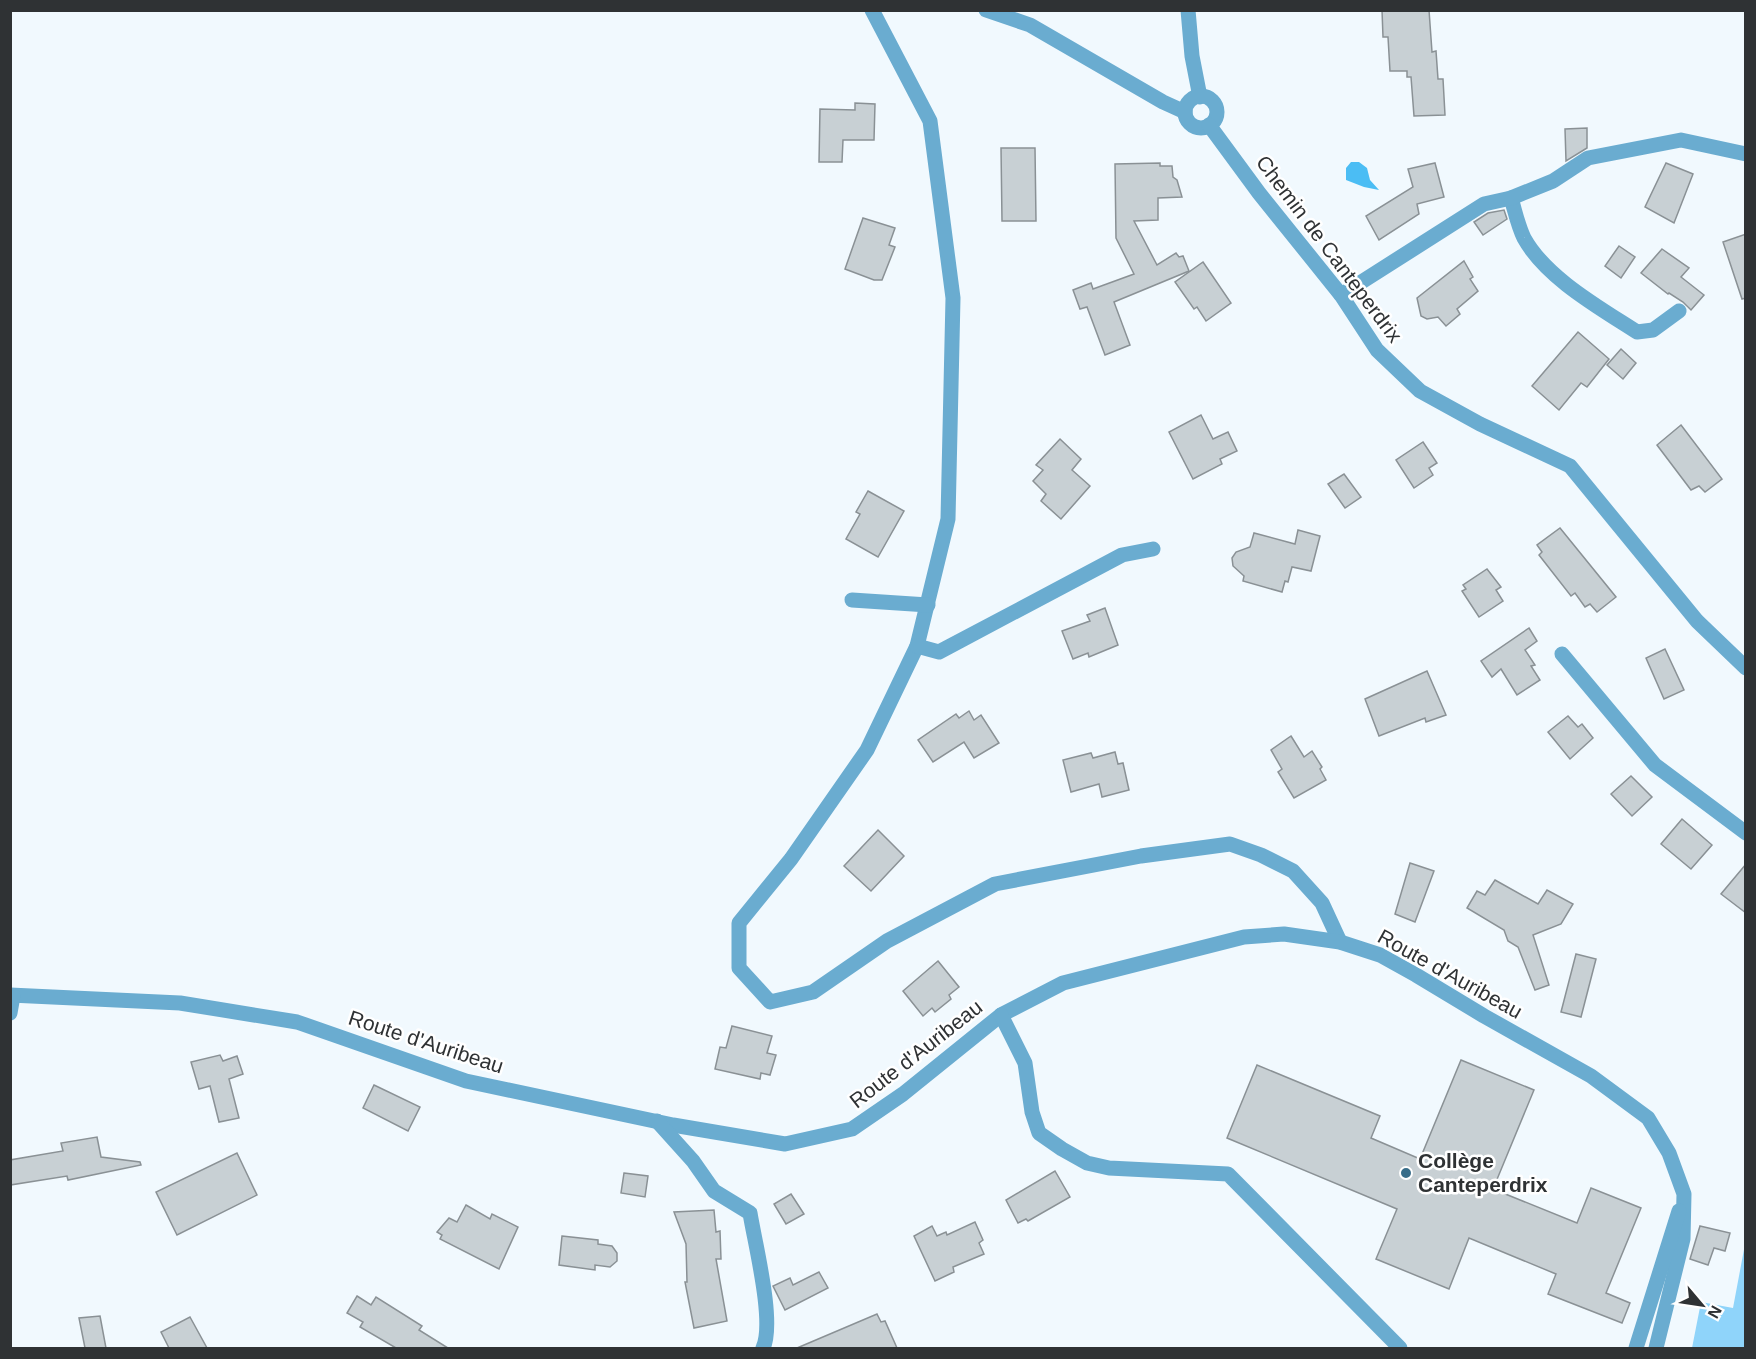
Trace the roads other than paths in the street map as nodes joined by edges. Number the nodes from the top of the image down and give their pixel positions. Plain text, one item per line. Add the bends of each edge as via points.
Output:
1 (872, 10) edge
2 (986, 10) edge
3 (1188, 10) edge
4 (1200, 97) junction
5 (1185, 112) junction
6 (1209, 125) junction
7 (1746, 154) edge
8 (1511, 198) junction
9 (1341, 295) junction
10 (1679, 311) dead end
11 (1153, 549) dead end
12 (852, 600) dead end
13 (928, 605) junction
14 (917, 646) junction
15 (1562, 654) dead end
16 (1746, 668) edge
17 (1746, 832) edge
18 (1340, 942) junction
19 (12, 996) edge
20 (10, 1014) edge
21 (1001, 1015) junction
22 (657, 1121) junction
23 (1684, 1194) junction
24 (764, 1348) edge
25 (1400, 1348) edge
26 (1636, 1348) edge
27 (1656, 1348) edge

1 - 13 street via 930,121 953,298 948,519
2 - 5 street via 1030,25
3 - 4 street
4 - 5 street via 1188,102
4 - 6 street via 1211,100 1216,109 1215,119
5 - 6 street via 1192,125
6 - 9 street, Chemin de Canteperdrix
7 - 8 street via 1681,140 1588,158 1553,181
8 - 9 street via 1484,204
8 - 10 street via 1524,238 1546,267 1574,290 1637,332 1653,330
9 - 16 street, Chemin de Canteperdrix via 1377,350 1420,391 1570,466 1697,621
11 - 14 street via 1122,555 939,652
12 - 13 street
13 - 14 street
14 - 18 street via 867,750 791,859 739,923 739,968 770,1002 813,992 887,941 995,884 1141,856 1230,844 1293,871 1322,903
15 - 17 street via 1654,765
18 - 21 street, Route d'Auribeau via 1284,933 1244,936 1062,983
18 - 23 street, Route d'Auribeau via 1380,955 1591,1076 1648,1118 1669,1153
19 - 20 street
19 - 22 street, Route d'Auribeau via 180,1003 297,1022 466,1081
21 - 22 street, Route d'Auribeau via 903,1094 852,1129 785,1144
21 - 25 street via 1025,1063 1039,1133 1087,1163 1109,1168 1228,1174
22 - 24 street via 714,1191 750,1213 766,1310
23 - 26 street
23 - 27 street, Route d'Auribeau via 1683,1239

